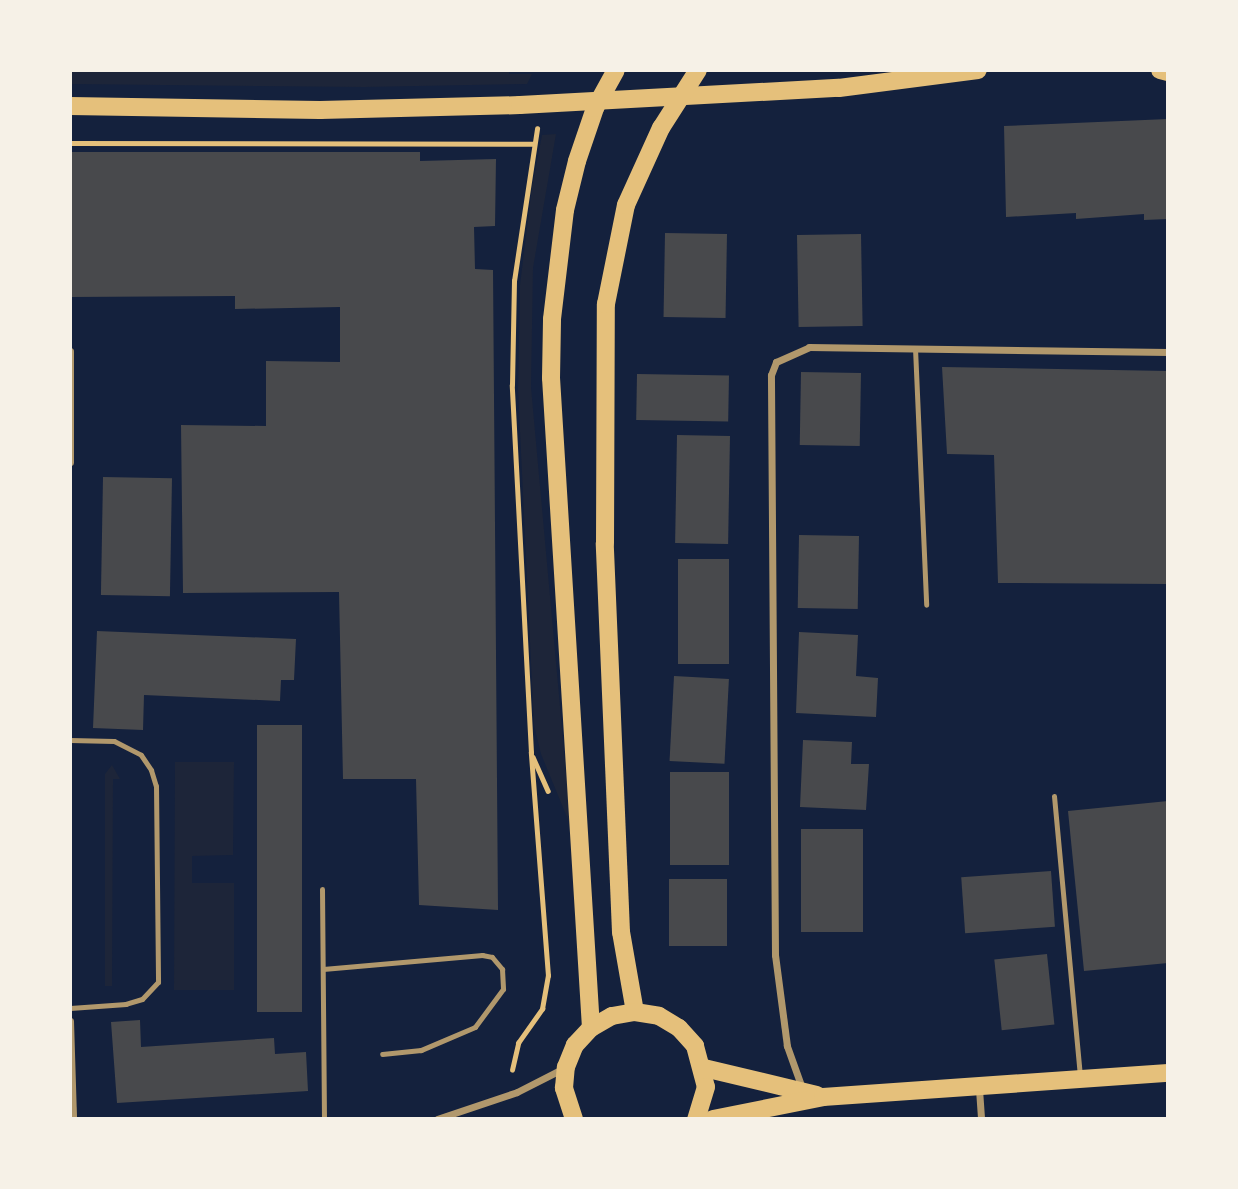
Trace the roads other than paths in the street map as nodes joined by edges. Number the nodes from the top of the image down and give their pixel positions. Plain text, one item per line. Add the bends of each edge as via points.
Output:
1 (616, 70) edge
2 (698, 70) edge
3 (978, 70) edge
4 (1160, 70) edge
5 (1168, 72) edge
6 (70, 106) edge
7 (915, 348) junction
8 (71, 351) edge
9 (1168, 352) edge
10 (70, 462) edge
11 (926, 605) dead end
12 (70, 740) edge
13 (1054, 796) dead end
14 (322, 889) dead end
15 (323, 970) junction
16 (70, 1008) edge
17 (635, 1012) junction
18 (70, 1021) edge
19 (591, 1028) junction
20 (382, 1054) dead end
21 (566, 1067) junction
22 (704, 1068) junction
23 (1168, 1073) edge
24 (1081, 1081) junction
25 (979, 1089) junction
26 (803, 1092) junction
27 (823, 1097) junction
28 (73, 1119) edge
29 (324, 1119) edge
30 (437, 1119) edge
31 (574, 1119) edge
32 (696, 1119) edge
33 (713, 1119) edge
34 (981, 1119) edge

1 - 19 main road via 595,108 577,161 558,260 552,330
2 - 17 main road via 661,128 626,205 606,304 605,529 619,891 626,977
3 - 6 main road via 851,87 520,105 320,110
4 - 5 main road
7 - 9 street
7 - 11 lane
7 - 26 street via 809,347 776,362 772,394 775,955 787,1046
8 - 10 street
12 - 16 lane via 114,741 141,755 151,770 156,786 158,982 134,1001
13 - 24 lane
14 - 15 lane
15 - 20 lane via 482,956 492,957 502,969 503,989 475,1027 421,1050
15 - 29 lane
17 - 19 main road via 612,1016
17 - 22 main road via 659,1016 680,1028 695,1045
18 - 28 street
19 - 21 main road via 575,1045
21 - 30 street via 517,1092
21 - 31 main road via 564,1088
22 - 26 main road
22 - 32 main road via 706,1087
23 - 24 main road
24 - 25 main road
25 - 27 main road
25 - 34 street
26 - 27 main road
27 - 33 main road

